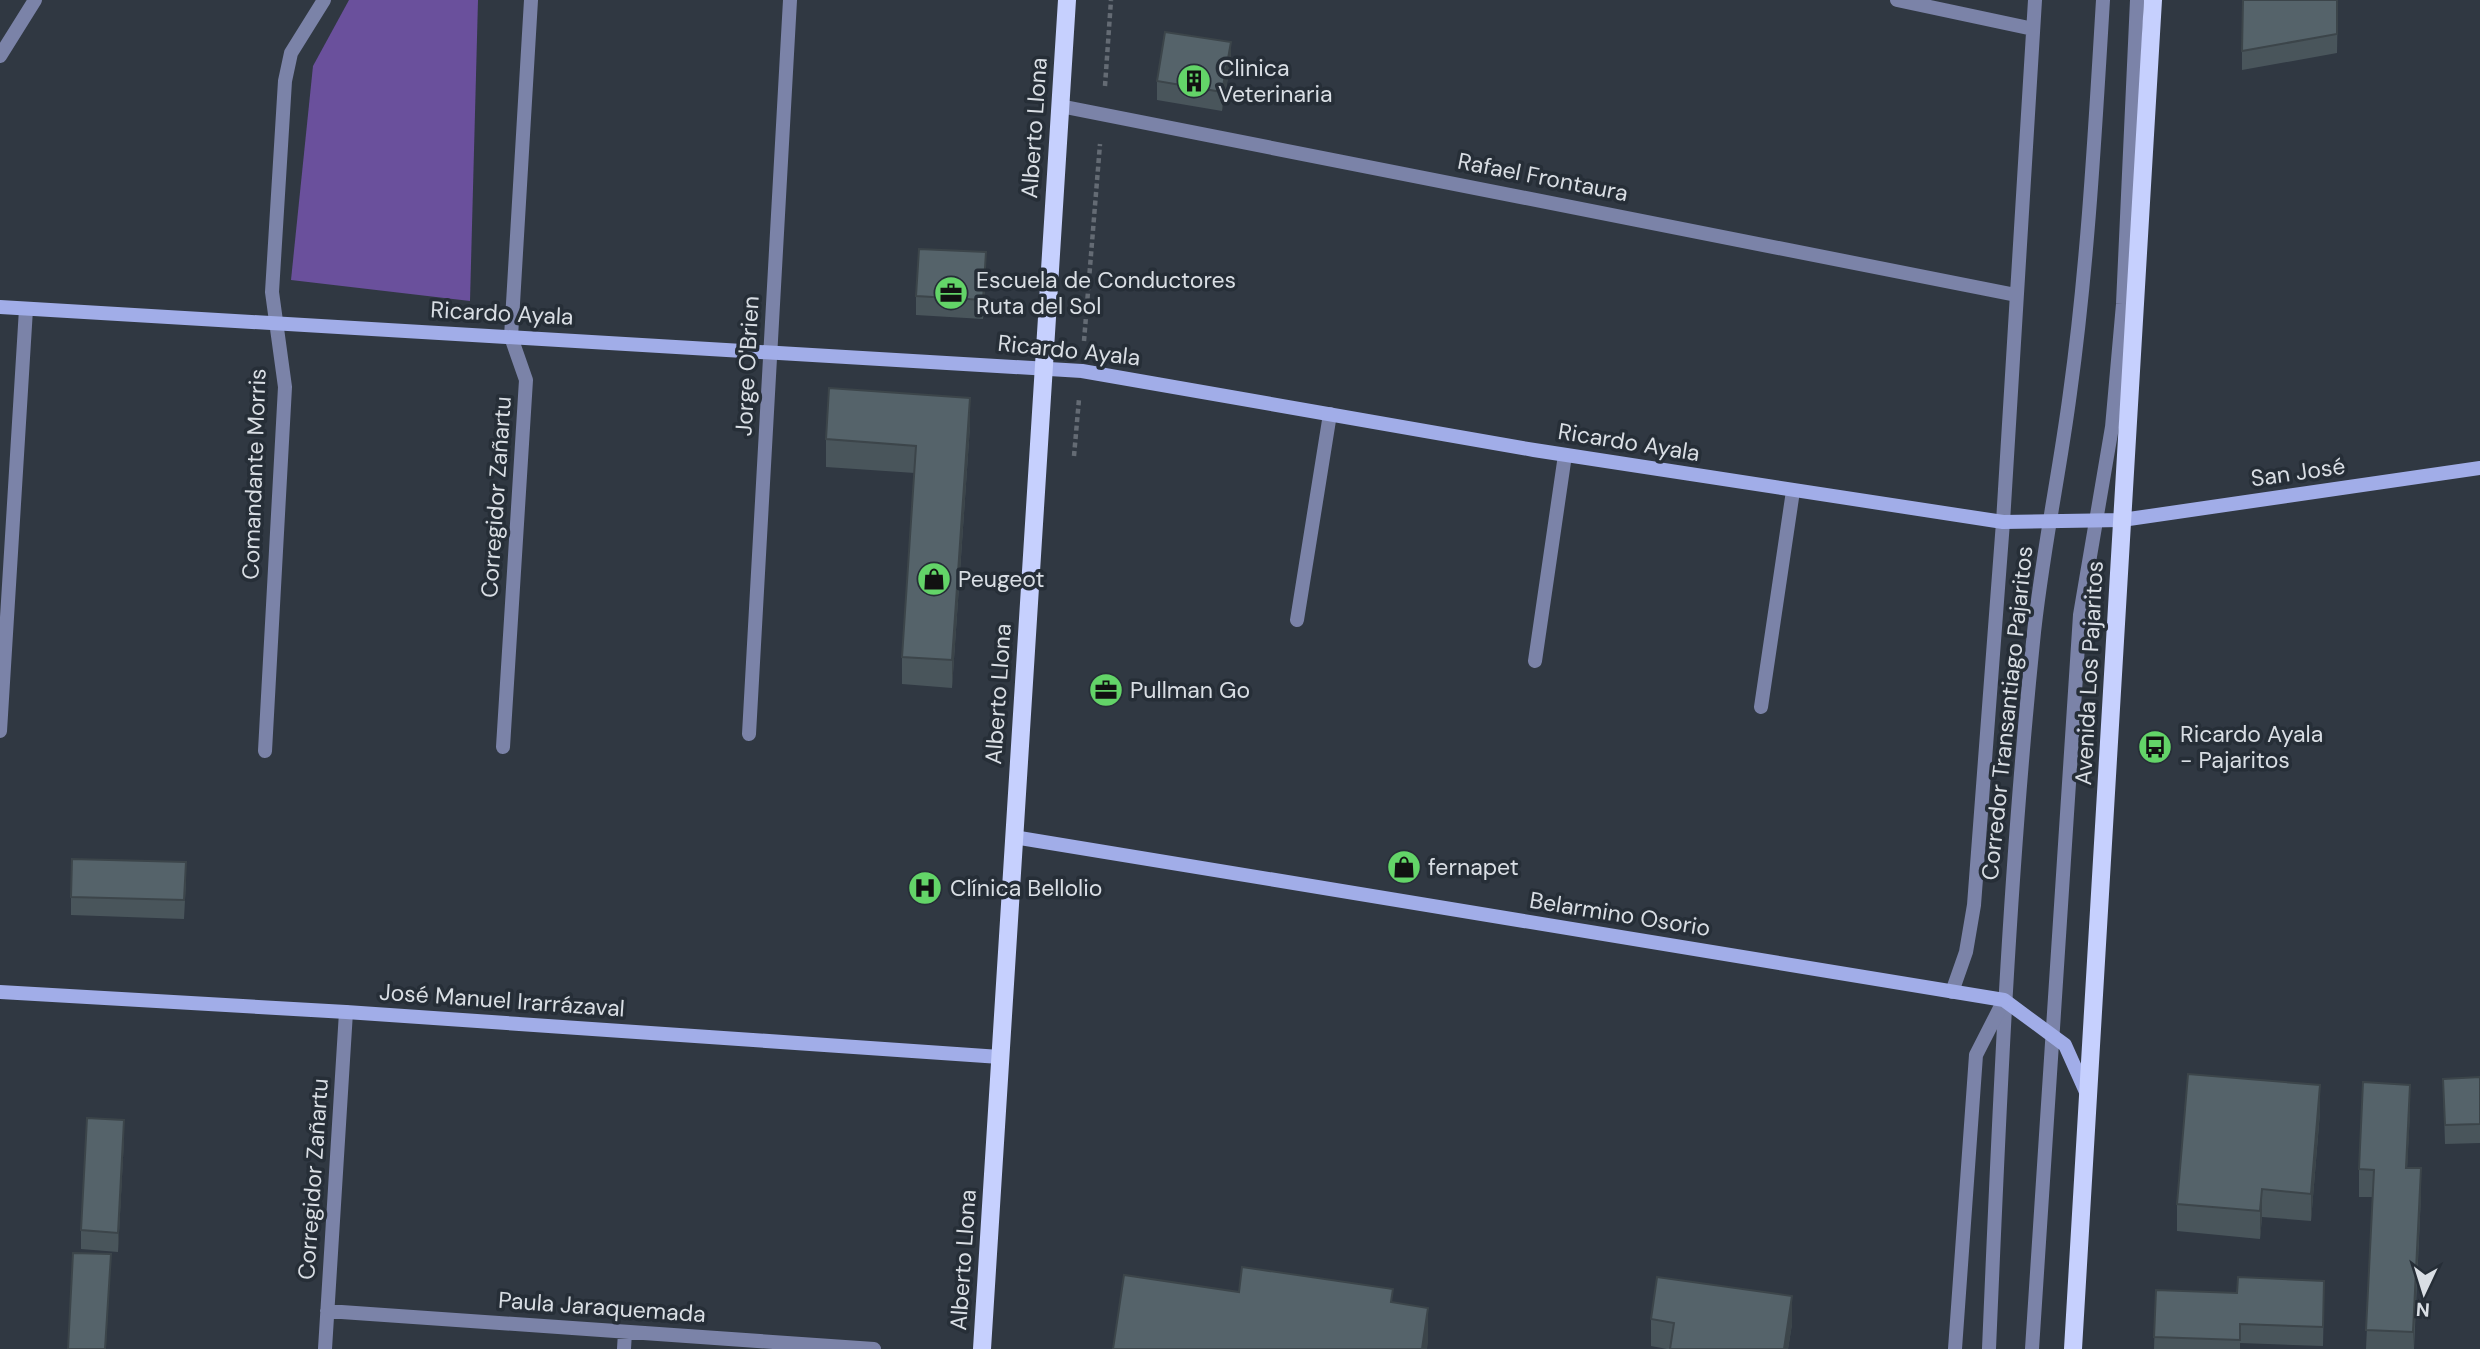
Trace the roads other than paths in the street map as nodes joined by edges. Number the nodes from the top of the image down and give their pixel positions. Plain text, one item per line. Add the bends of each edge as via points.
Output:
1 (36, 0) edge
2 (324, 0) edge
3 (531, 0) edge
4 (790, 0) edge
5 (1067, 0) edge
6 (1897, 0) edge
7 (2035, 0) edge
8 (2103, 0) edge
9 (2137, 0) edge
10 (2153, 0) edge
11 (2033, 29) junction
12 (0, 56) edge
13 (1060, 106) junction
14 (2016, 295) junction
15 (0, 307) edge
16 (26, 309) junction
17 (276, 323) junction
18 (511, 337) junction
19 (771, 351) junction
20 (1043, 367) junction
21 (1330, 414) junction
22 (1565, 455) junction
23 (2480, 468) edge
24 (1793, 491) junction
25 (2122, 520) junction
26 (2003, 522) junction
27 (2096, 522) junction
28 (2050, 523) junction
29 (1297, 620) dead end
30 (1535, 660) dead end
31 (1761, 707) dead end
32 (0, 731) edge
33 (750, 734) dead end
34 (503, 747) dead end
35 (265, 751) dead end
36 (1014, 837) junction
37 (0, 992) edge
38 (1952, 992) junction
39 (2004, 1000) junction
40 (346, 1012) junction
41 (2052, 1032) junction
42 (1000, 1057) junction
43 (2088, 1097) junction
44 (327, 1311) junction
45 (625, 1332) junction
46 (686, 1343) edge
47 (325, 1349) edge
48 (624, 1349) edge
49 (874, 1349) edge
50 (982, 1349) edge
51 (1955, 1349) edge
52 (1989, 1349) edge
53 (2032, 1349) edge
54 (2073, 1349) edge

1 - 12 street
2 - 17 street, Comandante Morris via 291,53 285,81 272,292
3 - 18 street, Corregidor Zañartu
4 - 19 street, Jorge O'Brien
5 - 13 main road, Alberto Llona
6 - 11 street
7 - 11 street
8 - 28 street, Corredor Transantiago Pajaritos via 2081,307
9 - 27 street via 2123,304 2112,427
10 - 25 main road, Avenida Los Pajaritos
11 - 14 street
13 - 14 street, Rafael Frontaura
13 - 20 main road, Alberto Llona
14 - 26 street
15 - 16 street, Ricardo Ayala
16 - 17 street, Ricardo Ayala
16 - 32 street
17 - 18 street, Ricardo Ayala
17 - 35 street, Comandante Morris via 285,387
18 - 19 street, Ricardo Ayala
18 - 34 street, Corregidor Zañartu via 526,380
19 - 20 street, Ricardo Ayala
19 - 33 street, Jorge O'Brien
20 - 21 street, Ricardo Ayala
20 - 36 main road, Alberto Llona
21 - 22 street, Ricardo Ayala
21 - 29 street
22 - 24 street, Ricardo Ayala
22 - 30 street
23 - 25 street, San José
24 - 26 street, Ricardo Ayala
24 - 31 street
25 - 27 street, Ricardo Ayala
25 - 43 main road, Avenida Los Pajaritos
26 - 28 street, Ricardo Ayala
26 - 38 street via 1974,905 1966,952
27 - 28 street, Ricardo Ayala
27 - 41 street via 2080,615
28 - 39 street, Corredor Transantiago Pajaritos via 2032,645
36 - 38 street, Belarmino Osorio
36 - 42 main road, Alberto Llona
37 - 40 street, José Manuel Irarrázaval
38 - 39 street, Belarmino Osorio
39 - 41 street, Belarmino Osorio
39 - 51 street via 1976,1055
39 - 52 street, Corredor Transantiago Pajaritos
40 - 42 street, José Manuel Irarrázaval
40 - 44 street, Corregidor Zañartu
41 - 43 street, Belarmino Osorio via 2065,1045
41 - 53 street
42 - 50 main road, Alberto Llona
43 - 54 main road, Avenida Los Pajaritos
44 - 45 street, Paula Jaraquemada
44 - 47 street, Corregidor Zañartu
45 - 46 street, Paula Jaraquemada
45 - 48 street
46 - 49 street, Paula Jaraquemada

